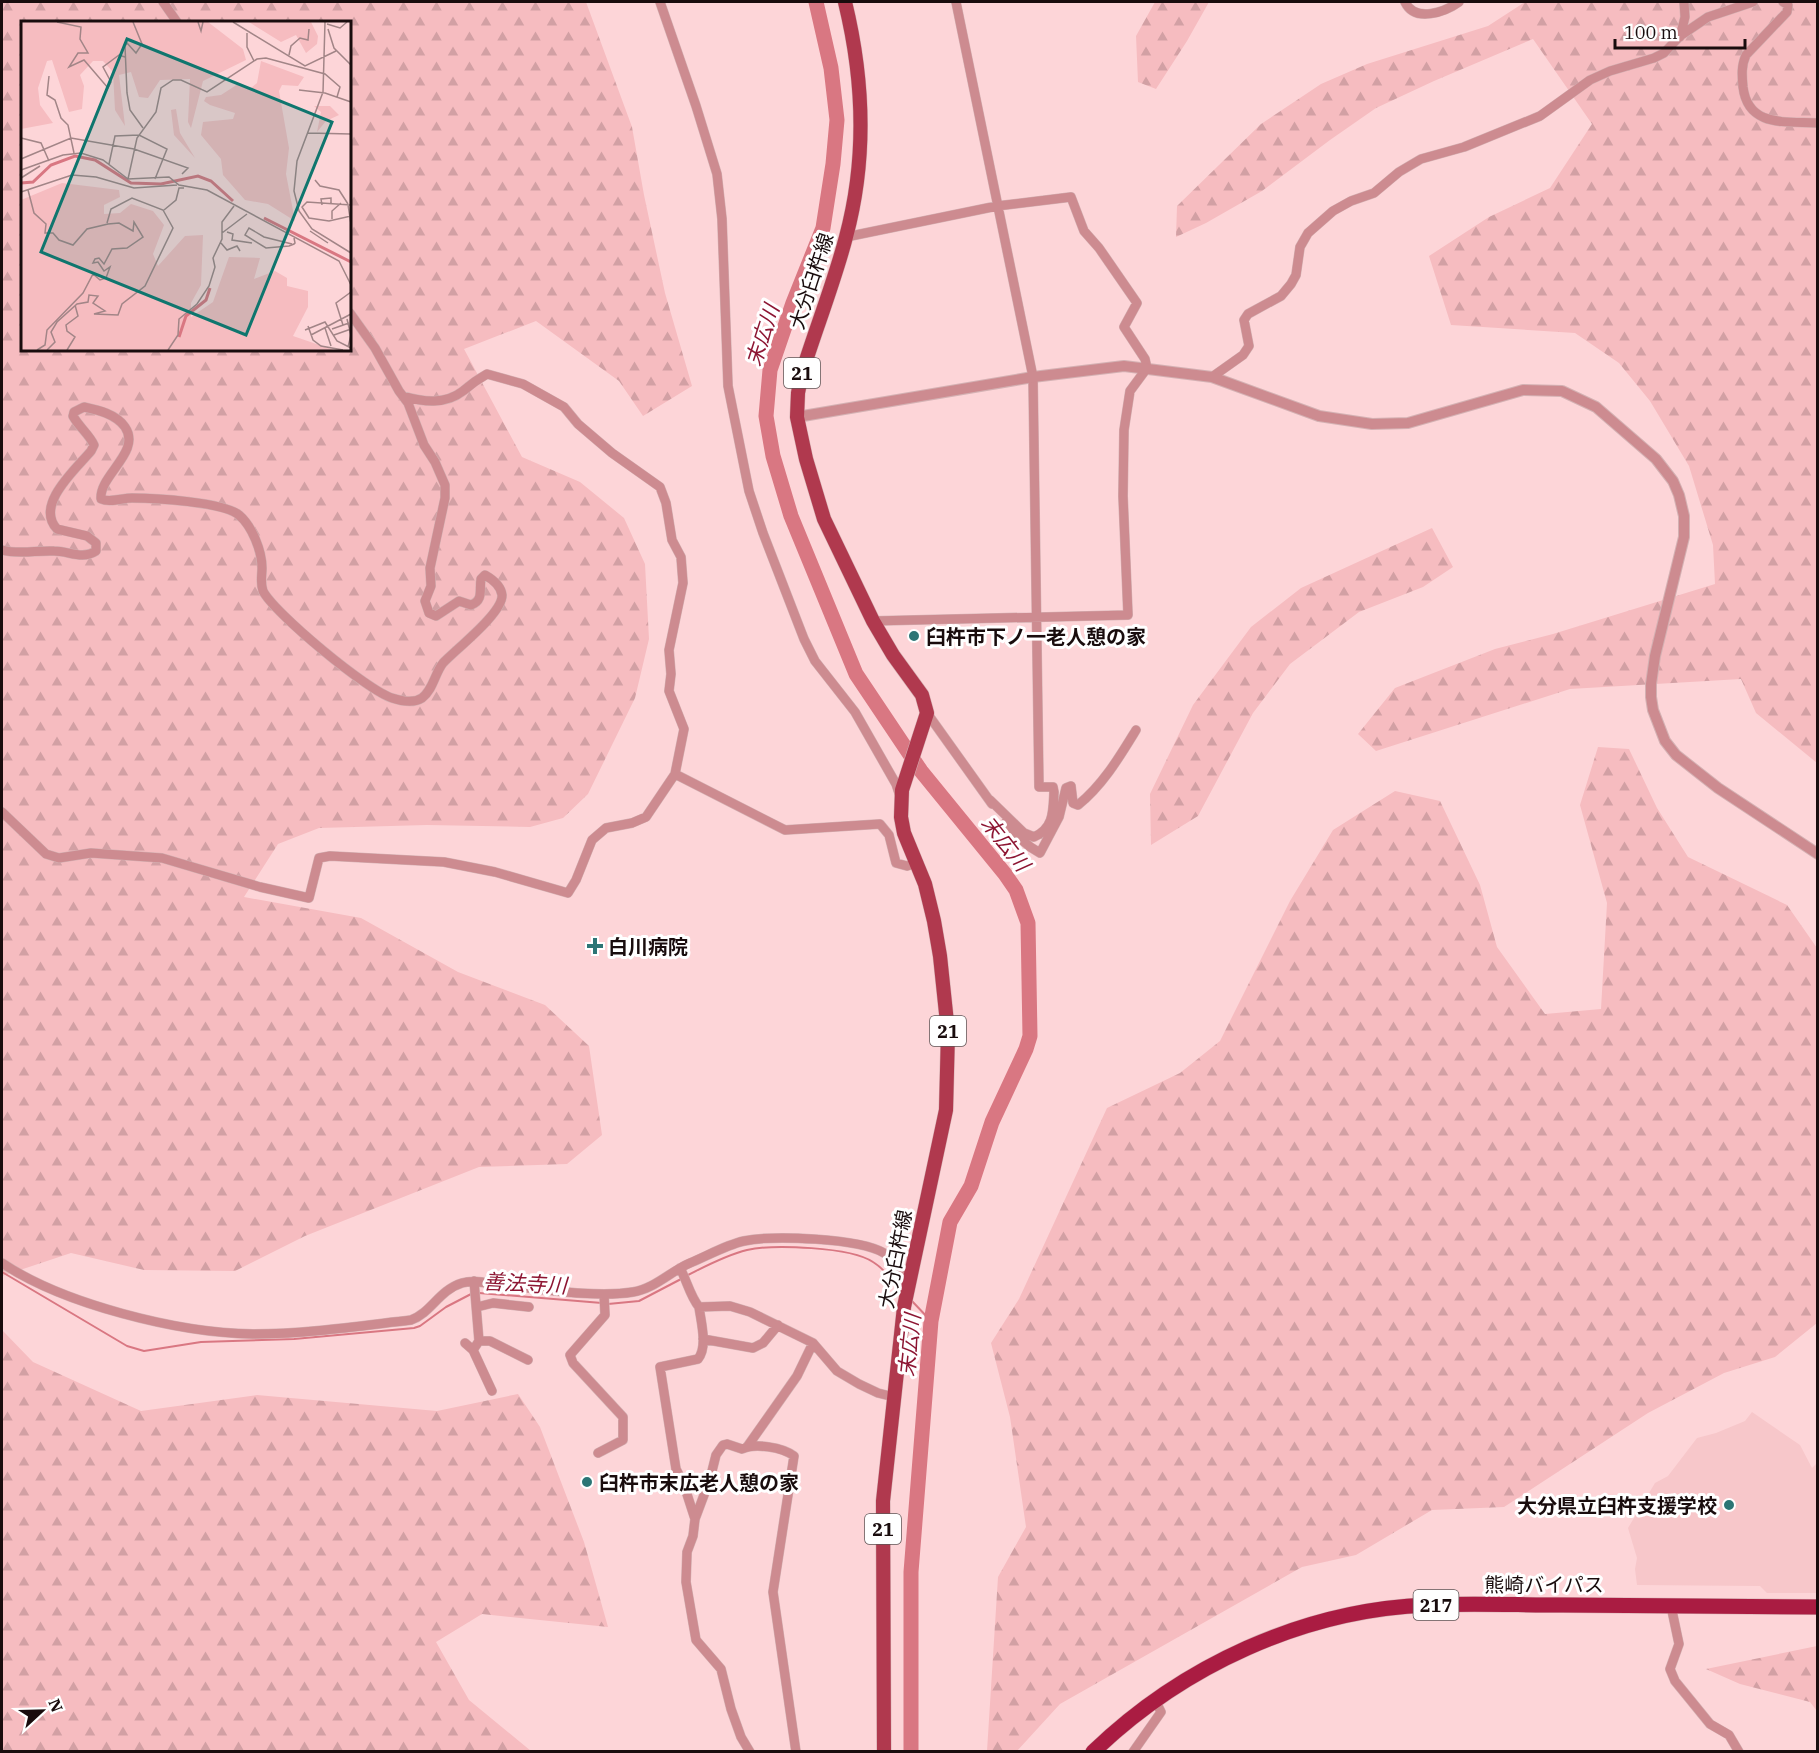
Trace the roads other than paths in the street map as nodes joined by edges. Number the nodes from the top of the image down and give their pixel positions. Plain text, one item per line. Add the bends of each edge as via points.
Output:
1 (163, 2) edge
2 (660, 2) edge
3 (845, 2) edge
4 (956, 2) edge
5 (1405, 2) edge
6 (1459, 2) edge
7 (1684, 2) edge
8 (1753, 2) edge
9 (1783, 2) edge
10 (176, 21) edge
11 (1680, 37) junction
12 (1818, 123) edge
13 (997, 206) junction
14 (846, 237) junction
15 (351, 314) edge
16 (1147, 368) junction
17 (1032, 377) junction
18 (1212, 377) junction
19 (403, 396) junction
20 (797, 417) junction
21 (2, 550) edge
22 (1036, 617) junction
23 (873, 621) junction
24 (926, 718) junction
25 (1136, 730) dead end
26 (675, 774) junction
27 (901, 797) junction
28 (990, 800) junction
29 (2, 812) edge
30 (1818, 854) edge
31 (916, 862) junction
32 (2, 1263) edge
33 (681, 1270) junction
34 (910, 1280) junction
35 (475, 1284) junction
36 (604, 1295) junction
37 (477, 1304) junction
38 (529, 1307) dead end
39 (699, 1307) junction
40 (778, 1325) junction
41 (703, 1339) junction
42 (479, 1341) junction
43 (465, 1343) dead end
44 (813, 1343) junction
45 (473, 1350) junction
46 (528, 1360) dead end
47 (492, 1391) dead end
48 (894, 1397) junction
49 (747, 1447) junction
50 (598, 1453) dead end
51 (695, 1519) junction
52 (1671, 1606) junction
53 (1818, 1607) edge
54 (1155, 1700) junction
55 (750, 1752) edge
56 (796, 1752) edge
57 (884, 1752) edge
58 (1093, 1752) edge
59 (1133, 1752) edge
60 (1739, 1752) edge

1 - 10 street
2 - 27 street via 717,174 728,386 749,491 815,662 855,712
3 - 14 main road, 大分臼杵線 / 21 via 858,72 862,128
4 - 13 street
5 - 6 street via 1410,9 1424,14
7 - 11 street
8 - 11 street via 1708,17
9 - 12 street via 1788,5 1781,21 1742,63 1744,93 1751,110 1760,118
11 - 18 street via 1654,58 1590,80 1540,116 1464,147 1421,159 1374,193 1333,211 1308,233 1300,247 1292,284 1244,320 1249,346 1243,355
13 - 14 street
13 - 16 street via 1071,197 1084,231 1137,303 1124,327
13 - 17 street
14 - 20 main road, 大分臼杵線 / 21 via 802,373
15 - 19 street
16 - 17 street via 1124,366
16 - 18 street
16 - 22 street via 1130,391 1124,430 1128,615
17 - 20 street
17 - 22 street
18 - 30 street via 1319,416 1372,424 1408,423 1523,390 1562,391 1596,407 1665,470 1679,495 1684,516 1684,537 1651,684 1653,710 1665,741 1676,755 1718,788
19 - 21 street via 445,485 446,498 425,601 429,613 436,616 459,601 477,603 485,575 499,586 502,596 489,619 442,664 427,694 417,701 389,698 370,687 284,615 264,592 253,535 234,512 153,498 101,499 102,489 129,441 122,424 105,413 84,407 74,412 77,423 94,445 58,491 51,512 57,529 93,540 96,550 81,556 53,550
19 - 26 street via 441,400 461,393 487,374 523,384 564,407 612,453 660,487 672,540 681,557 683,583 669,650 669,691 684,729
20 - 23 main road, 大分臼杵線 / 21 via 824,519
22 - 23 street
22 - 28 street via 1038,787 1053,787 1049,826 1038,836 1030,836
23 - 24 main road, 大分臼杵線 / 21 via 922,695
24 - 27 main road, 大分臼杵線 / 21
24 - 28 street
25 - 28 street via 1097,787 1078,805 1073,803 1071,786 1066,788 1059,817 1040,853 1017,836
26 - 29 street via 646,817 606,828 592,840 568,893 444,862 330,856 319,858 309,898 154,856 91,853 59,858 46,854
26 - 31 street via 785,830 880,824 889,835 896,863 907,866
27 - 31 main road, 大分臼杵線 / 21 via 902,826
31 - 34 main road, 大分臼杵線 / 21 via 925,884 940,956 948,1032 948,1079 946,1110
32 - 35 street via 81,1302 167,1323 254,1334 411,1320 447,1290 465,1282
33 - 34 street via 746,1241 820,1240 878,1251
33 - 36 street via 638,1291
33 - 39 street
34 - 48 main road, 大分臼杵線 / 21
35 - 36 street
35 - 37 street
36 - 50 street via 605,1315 570,1355 624,1420 623,1440
37 - 38 street
37 - 42 street
39 - 40 street via 738,1307
39 - 41 street
40 - 41 street via 763,1343 753,1347
40 - 44 street
41 - 51 street via 698,1359 660,1367 674,1463
42 - 45 street
42 - 46 street via 490,1341
43 - 45 street
44 - 48 street via 837,1371 878,1393
44 - 49 street via 797,1376
45 - 47 street
48 - 57 main road, 大分臼杵線 / 21 via 883,1501
49 - 51 street via 727,1444 718,1451
49 - 56 street via 777,1449 794,1456 773,1593
51 - 55 street via 687,1552 686,1582 696,1640 721,1669 731,1709
52 - 53 highway, 熊崎バイパス / 217
52 - 54 highway, 熊崎バイパス / 217 via 1425,1605 1358,1613 1308,1625 1249,1646
52 - 60 street via 1679,1644 1670,1669 1710,1724 1729,1735
54 - 58 highway, 熊崎バイパス / 217
54 - 59 street via 1161,1712

